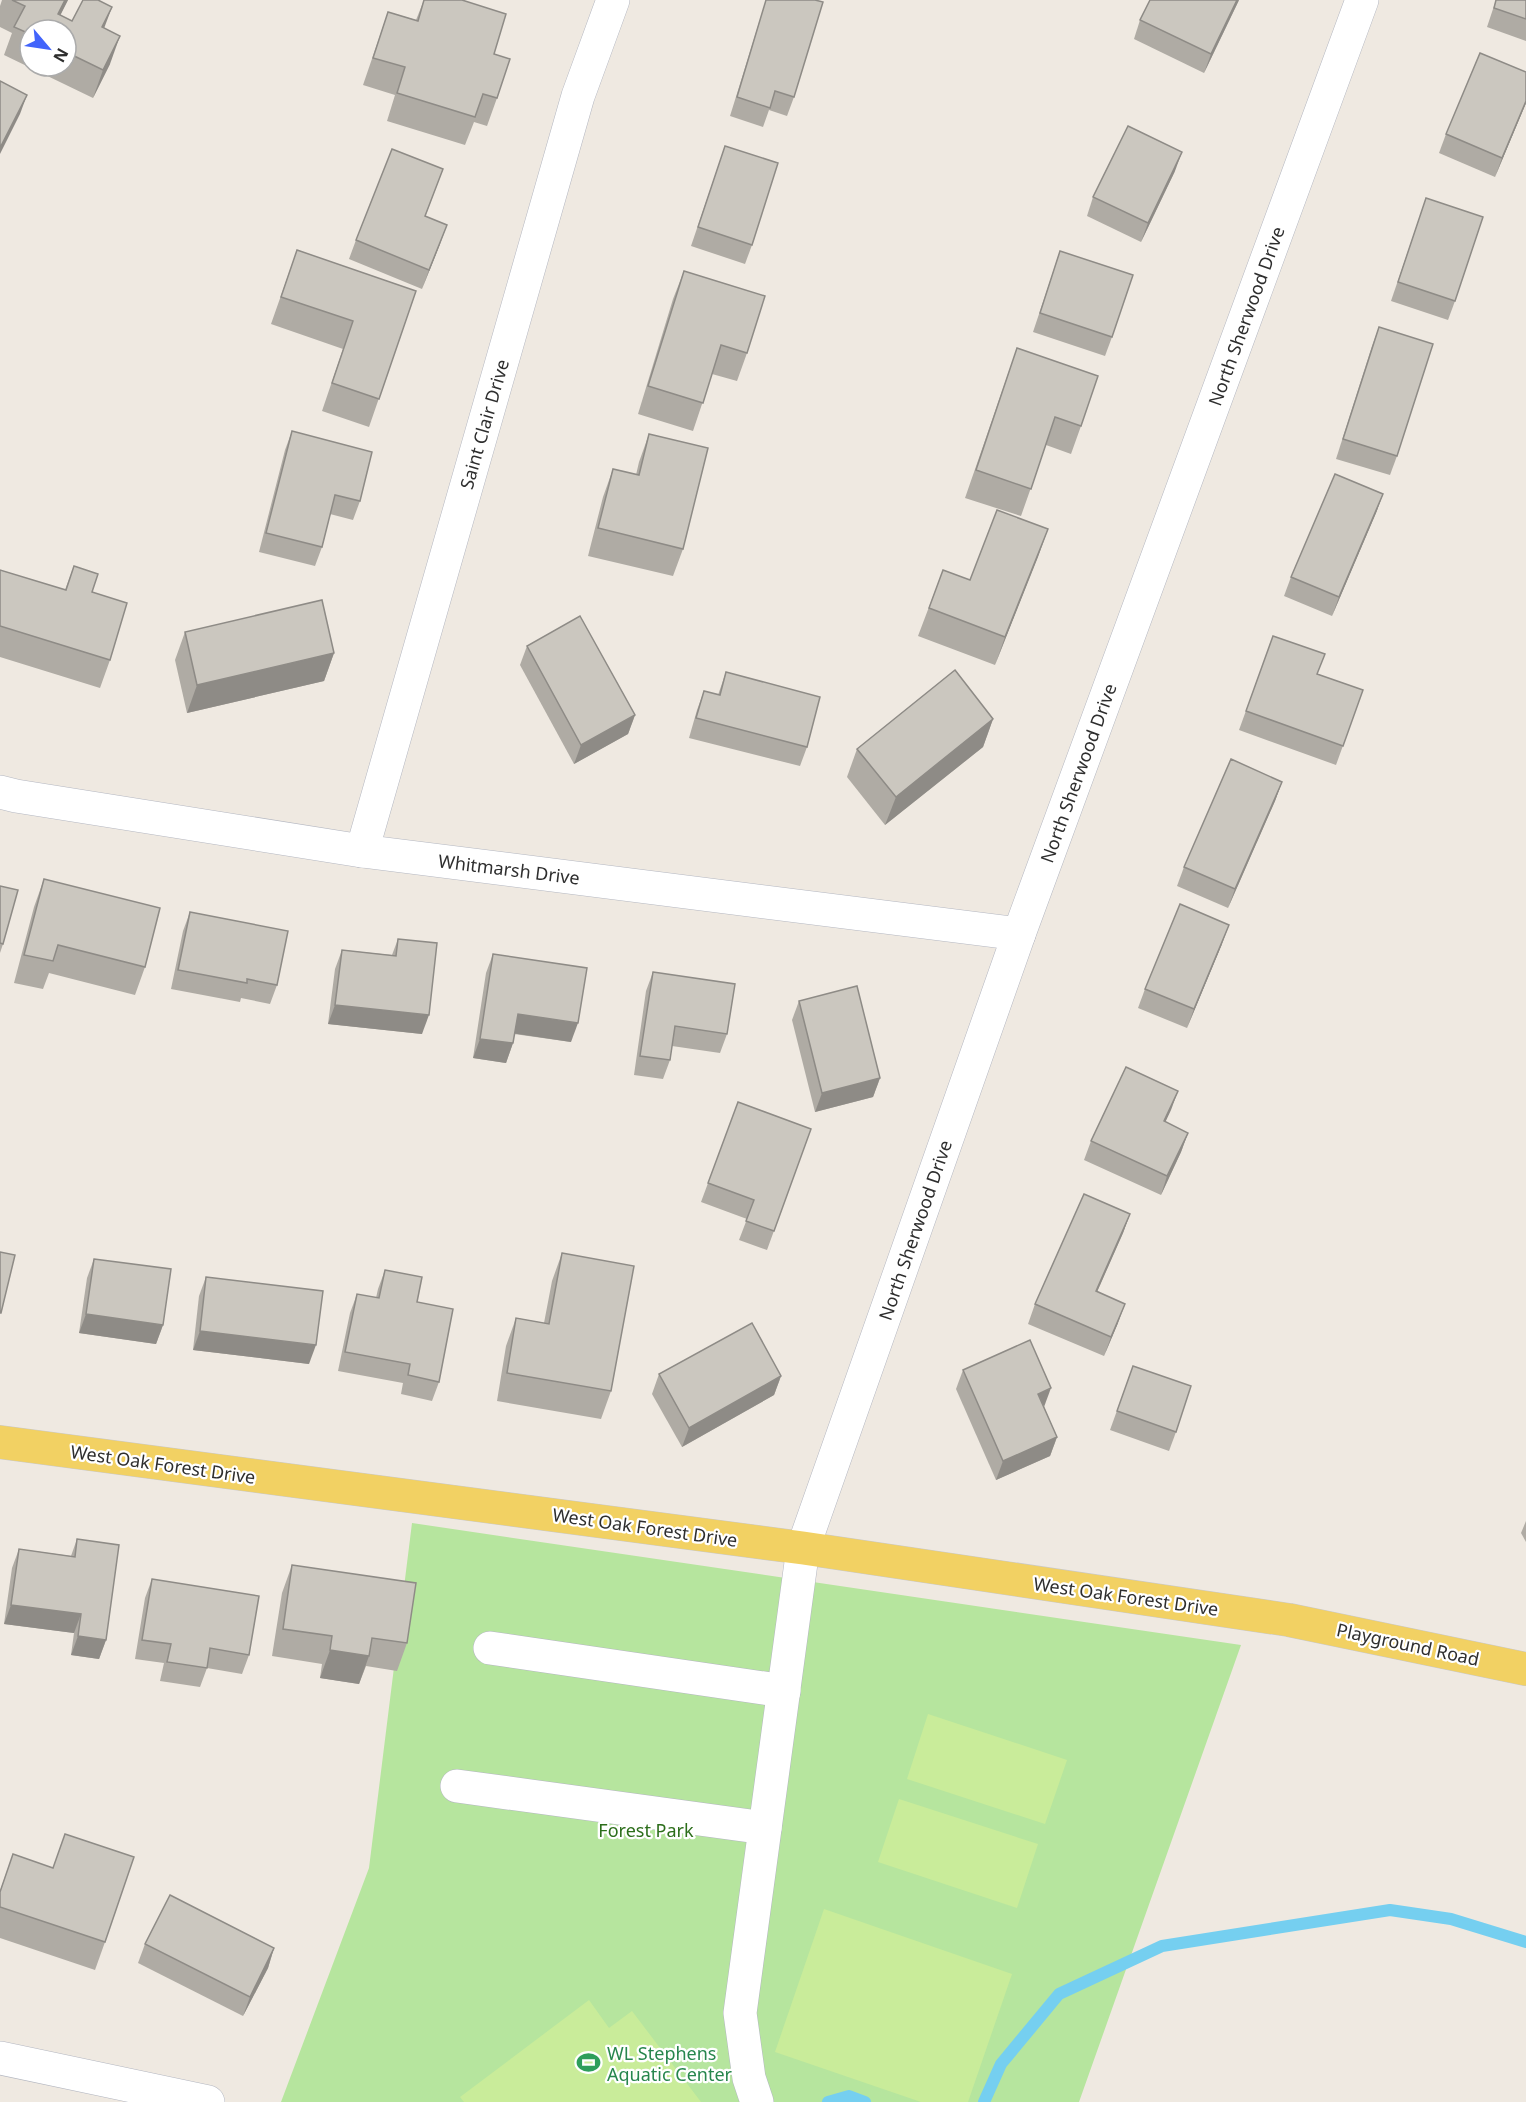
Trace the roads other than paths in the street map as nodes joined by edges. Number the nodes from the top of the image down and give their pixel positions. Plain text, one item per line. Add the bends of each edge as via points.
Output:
1 (614, 0) edge
2 (1362, 0) edge
3 (0, 792) edge
4 (362, 851) junction
5 (1019, 934) junction
6 (0, 1442) edge
7 (803, 1548) junction
8 (1289, 1620) joint
9 (490, 1648) dead end
10 (1526, 1669) edge
11 (784, 1691) junction
12 (457, 1786) dead end
13 (765, 1828) junction
14 (0, 2058) edge
15 (208, 2102) edge
16 (757, 2102) edge

1 - 4 street, Saint Clair Drive via 578,96
2 - 5 street, North Sherwood Drive
3 - 4 street, Whitmarsh Drive
4 - 5 street, Whitmarsh Drive
5 - 7 street, North Sherwood Drive
6 - 7 main road, West Oak Forest Drive
7 - 8 main road, West Oak Forest Drive
7 - 11 street, North Sherwood Drive
8 - 10 main road, Playground Road
9 - 11 street
11 - 13 street, North Sherwood Drive
12 - 13 street
13 - 16 street, North Sherwood Drive via 740,2013 749,2078
14 - 15 street

